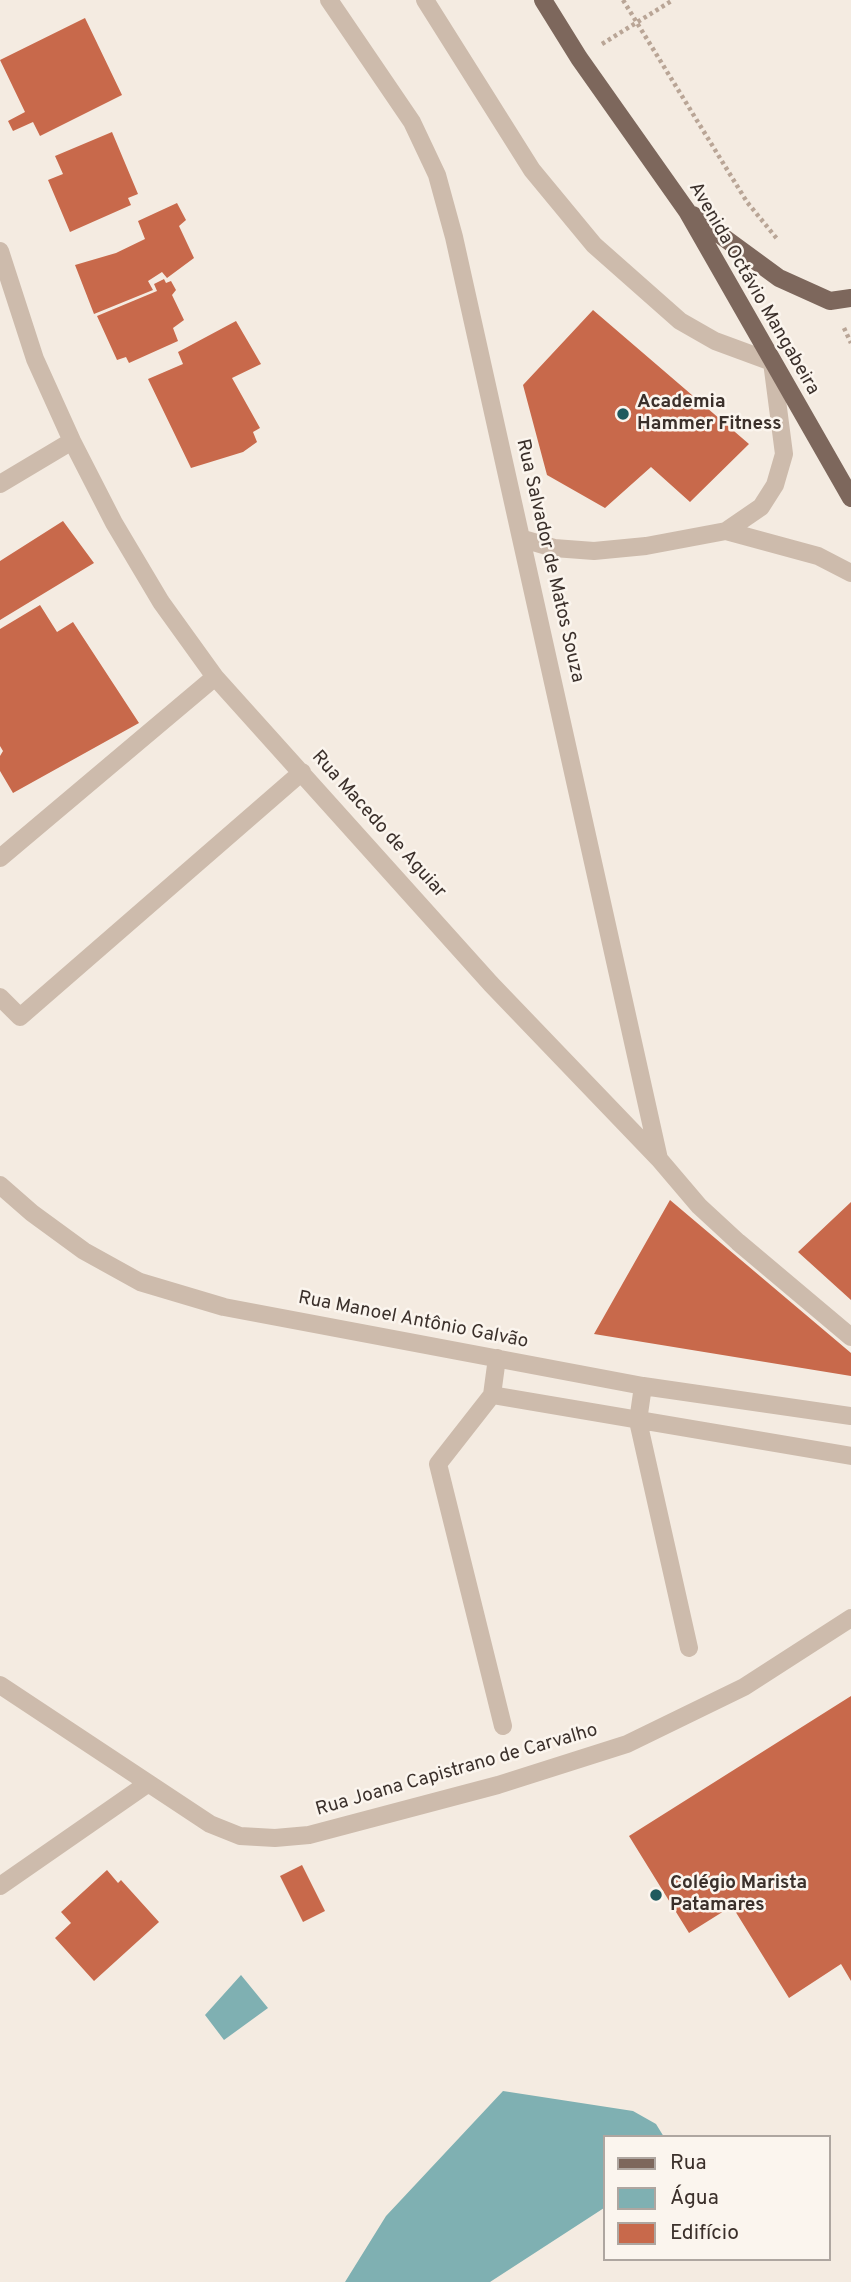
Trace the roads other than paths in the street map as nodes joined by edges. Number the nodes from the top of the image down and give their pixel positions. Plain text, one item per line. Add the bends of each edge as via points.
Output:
1 (328, 0) edge
2 (425, 0) edge
3 (543, 0) edge
4 (687, 211) junction
5 (0, 251) edge
6 (851, 298) edge
7 (772, 362) junction
8 (72, 441) junction
9 (0, 484) edge
10 (851, 498) edge
11 (726, 531) junction
12 (523, 539) junction
13 (851, 573) edge
14 (215, 677) junction
15 (302, 772) junction
16 (0, 858) edge
17 (0, 997) edge
18 (659, 1159) junction
19 (0, 1185) edge
20 (851, 1337) edge
21 (497, 1359) junction
22 (643, 1386) junction
23 (492, 1395) junction
24 (851, 1416) edge
25 (638, 1421) junction
26 (851, 1455) edge
27 (851, 1618) edge
28 (689, 1648) dead end
29 (0, 1685) edge
30 (503, 1726) dead end
31 (147, 1784) junction
32 (0, 1886) edge

1 - 12 street, Rua Salvador de Matos Souza via 412,121 436,175
2 - 7 street via 532,170 594,245 680,321 715,341
3 - 4 main road, Avenida Octávio Mangabeira
4 - 6 main road via 779,278 830,301
4 - 7 main road, Avenida Octávio Mangabeira
5 - 8 street, Rua Macedo de Aguiar via 34,359
7 - 10 main road, Avenida Octávio Mangabeira
7 - 11 street via 783,454 775,485 761,507
8 - 9 street
8 - 14 street, Rua Macedo de Aguiar via 161,602
11 - 12 street via 594,551 554,548
11 - 13 street via 818,556
12 - 18 street, Rua Salvador de Matos Souza
14 - 15 street, Rua Macedo de Aguiar
14 - 16 street
15 - 17 street via 20,1017
15 - 18 street, Rua Macedo de Aguiar via 491,984
18 - 20 street, Rua Macedo de Aguiar via 699,1206
19 - 21 street, Rua Manoel Antônio Galvão via 84,1251 140,1282 224,1307
21 - 22 street, Rua Manoel Antônio Galvão
21 - 23 street
22 - 24 street, Rua Manoel Antônio Galvão
22 - 25 street
23 - 25 street
23 - 30 street via 438,1464
25 - 26 street
25 - 28 street
27 - 31 street, Rua Joana Capistrano de Carvalho via 744,1687 627,1744 498,1785 309,1835 240,1836 210,1824
29 - 31 street, Rua Joana Capistrano de Carvalho
31 - 32 street

